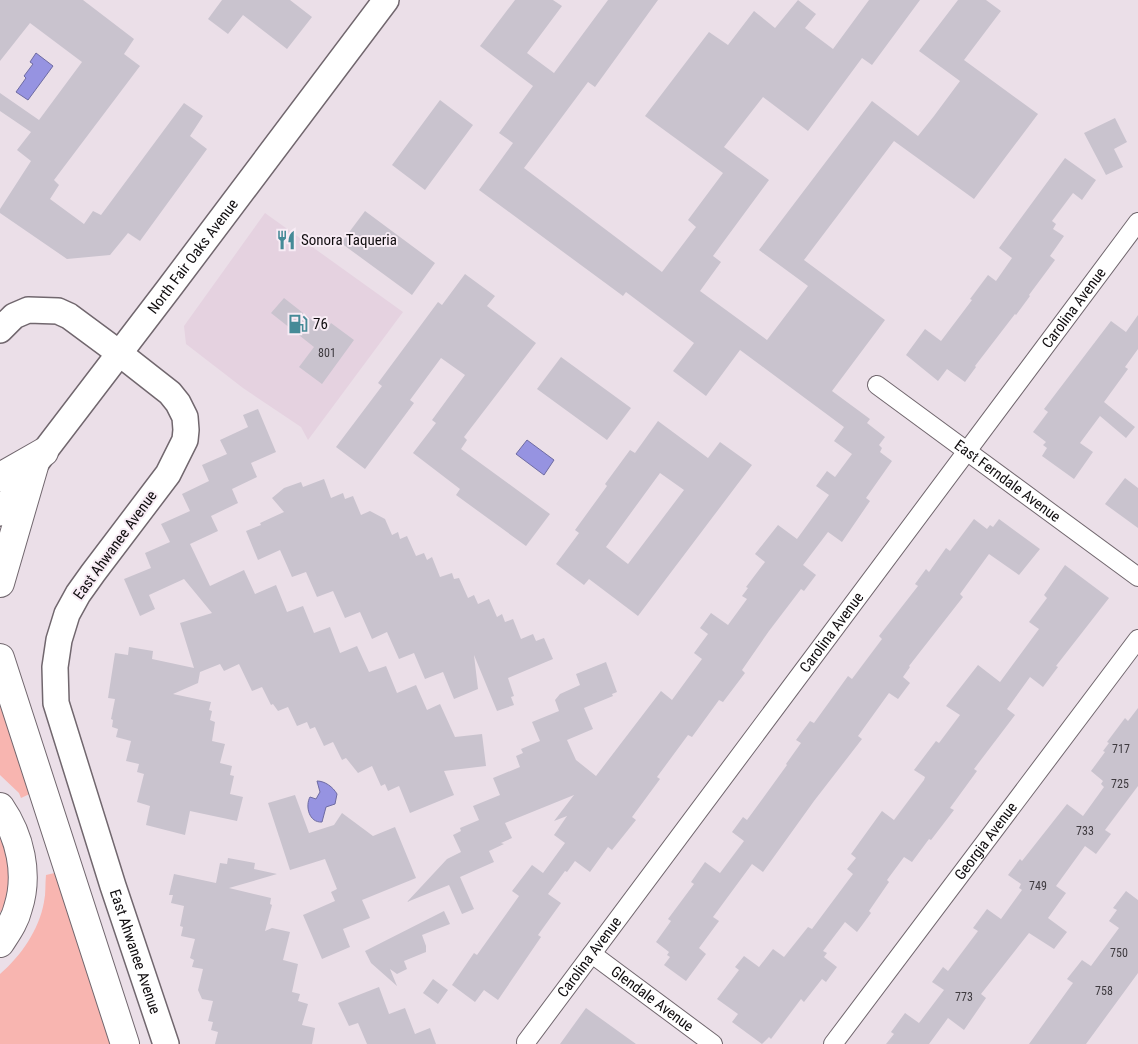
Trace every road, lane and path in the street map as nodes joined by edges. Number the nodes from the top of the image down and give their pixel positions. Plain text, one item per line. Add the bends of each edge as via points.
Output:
1 (386, 0) edge
2 (1138, 222) edge
3 (0, 330) edge
4 (119, 353) junction
5 (877, 385) dead end
6 (967, 451) junction
7 (39, 459) junction
8 (0, 478) edge
9 (0, 513) edge
10 (1138, 578) edge
11 (0, 583) edge
12 (1138, 639) edge
13 (0, 658) edge
14 (0, 807) edge
15 (0, 943) edge
16 (592, 954) junction
17 (526, 1042) dead end
18 (125, 1044) edge
19 (166, 1044) edge
20 (713, 1044) edge
21 (833, 1044) edge

1 - 4 street, North Fair Oaks Avenue
2 - 6 street, Carolina Avenue
3 - 4 street, East Ahwanee Avenue via 14,316 28,310 58,311
4 - 7 street, North Fair Oaks Avenue
4 - 19 street, East Ahwanee Avenue via 178,403 185,417 185,440 168,474 93,572 67,614 55,667 56,703
5 - 6 street, East Ferndale Avenue
6 - 10 street, East Ferndale Avenue
6 - 16 street, Carolina Avenue
7 - 8 highway
7 - 9 street, North Fair Oaks Avenue
7 - 11 highway
12 - 21 street, Georgia Avenue
13 - 18 highway
14 - 15 highway via 15,834 23,870 18,910
16 - 17 street, Carolina Avenue
16 - 20 street, Glendale Avenue

